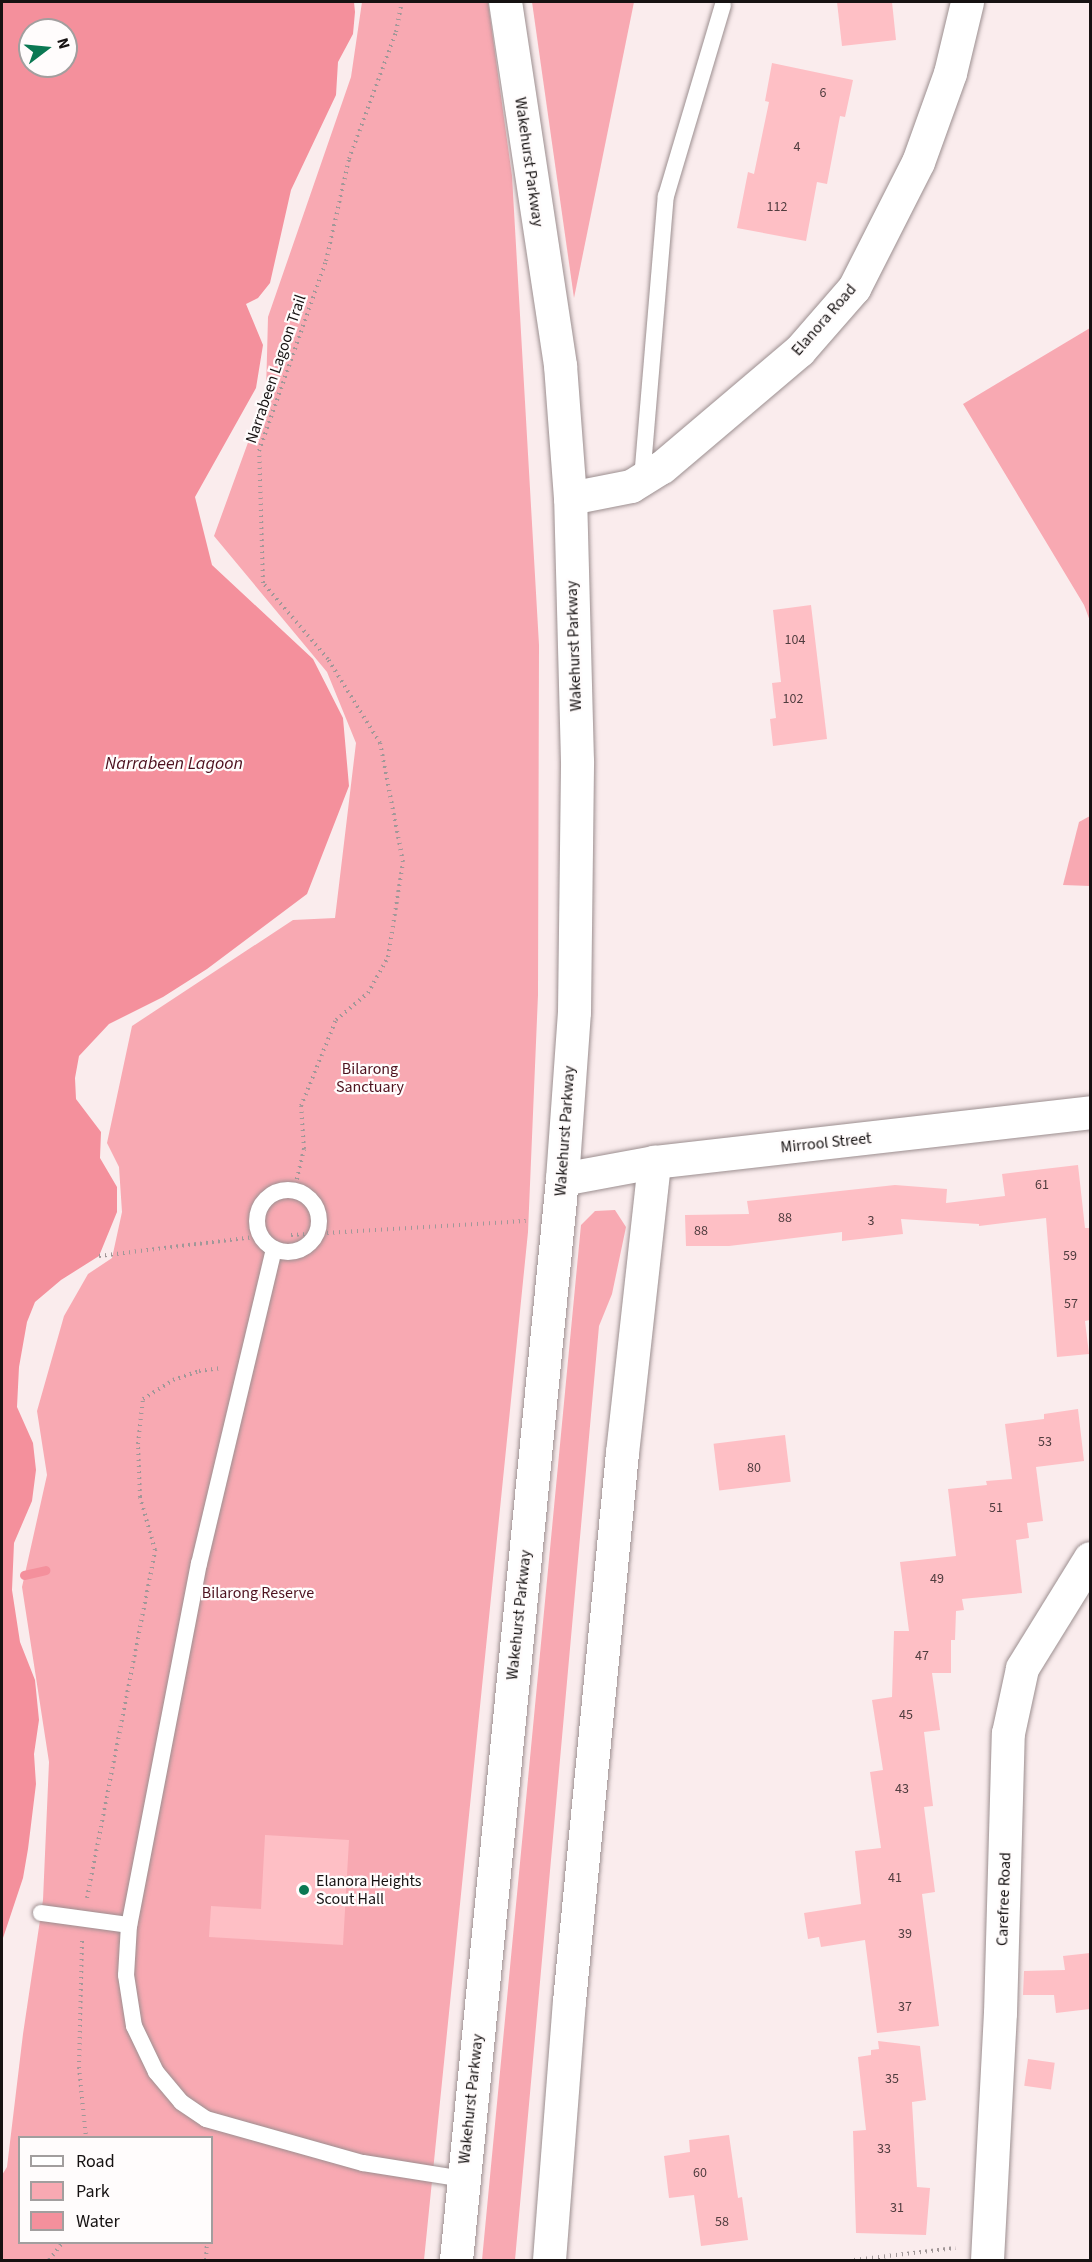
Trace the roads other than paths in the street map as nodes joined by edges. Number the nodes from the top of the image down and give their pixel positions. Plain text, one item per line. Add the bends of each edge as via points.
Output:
1 (505, 2) edge
2 (967, 2) edge
3 (723, 5) dead end
4 (642, 479) junction
5 (570, 498) junction
6 (1090, 1112) edge
7 (654, 1162) junction
8 (562, 1179) junction
9 (274, 1249) junction
10 (1090, 1558) edge
11 (41, 1913) dead end
12 (129, 1925) junction
13 (463, 2179) junction
14 (988, 2254) edge
15 (456, 2260) edge
16 (549, 2260) edge

1 - 5 street, Wakehurst Parkway via 560,365
2 - 4 street, Elanora Road via 950,73 918,162 854,288 799,351 662,467
3 - 4 lane via 666,196
4 - 5 street, Elanora Road via 631,486
5 - 8 street, Wakehurst Parkway via 578,761 574,1012
6 - 7 street, Mirrool Street
7 - 8 street, Mirrool Street
7 - 16 street via 570,1989
8 - 13 street, Wakehurst Parkway
9 - 9 lane via 260,1235 257,1225 261,1206 275,1193 294,1191 316,1208 319,1226 302,1249
9 - 12 lane via 199,1563
10 - 14 street, Carefree Road via 1023,1668 1008,1733
11 - 12 lane
12 - 13 lane via 126,1975 135,2026 156,2072 181,2102 206,2120 255,2134 363,2163
13 - 15 street, Wakehurst Parkway

